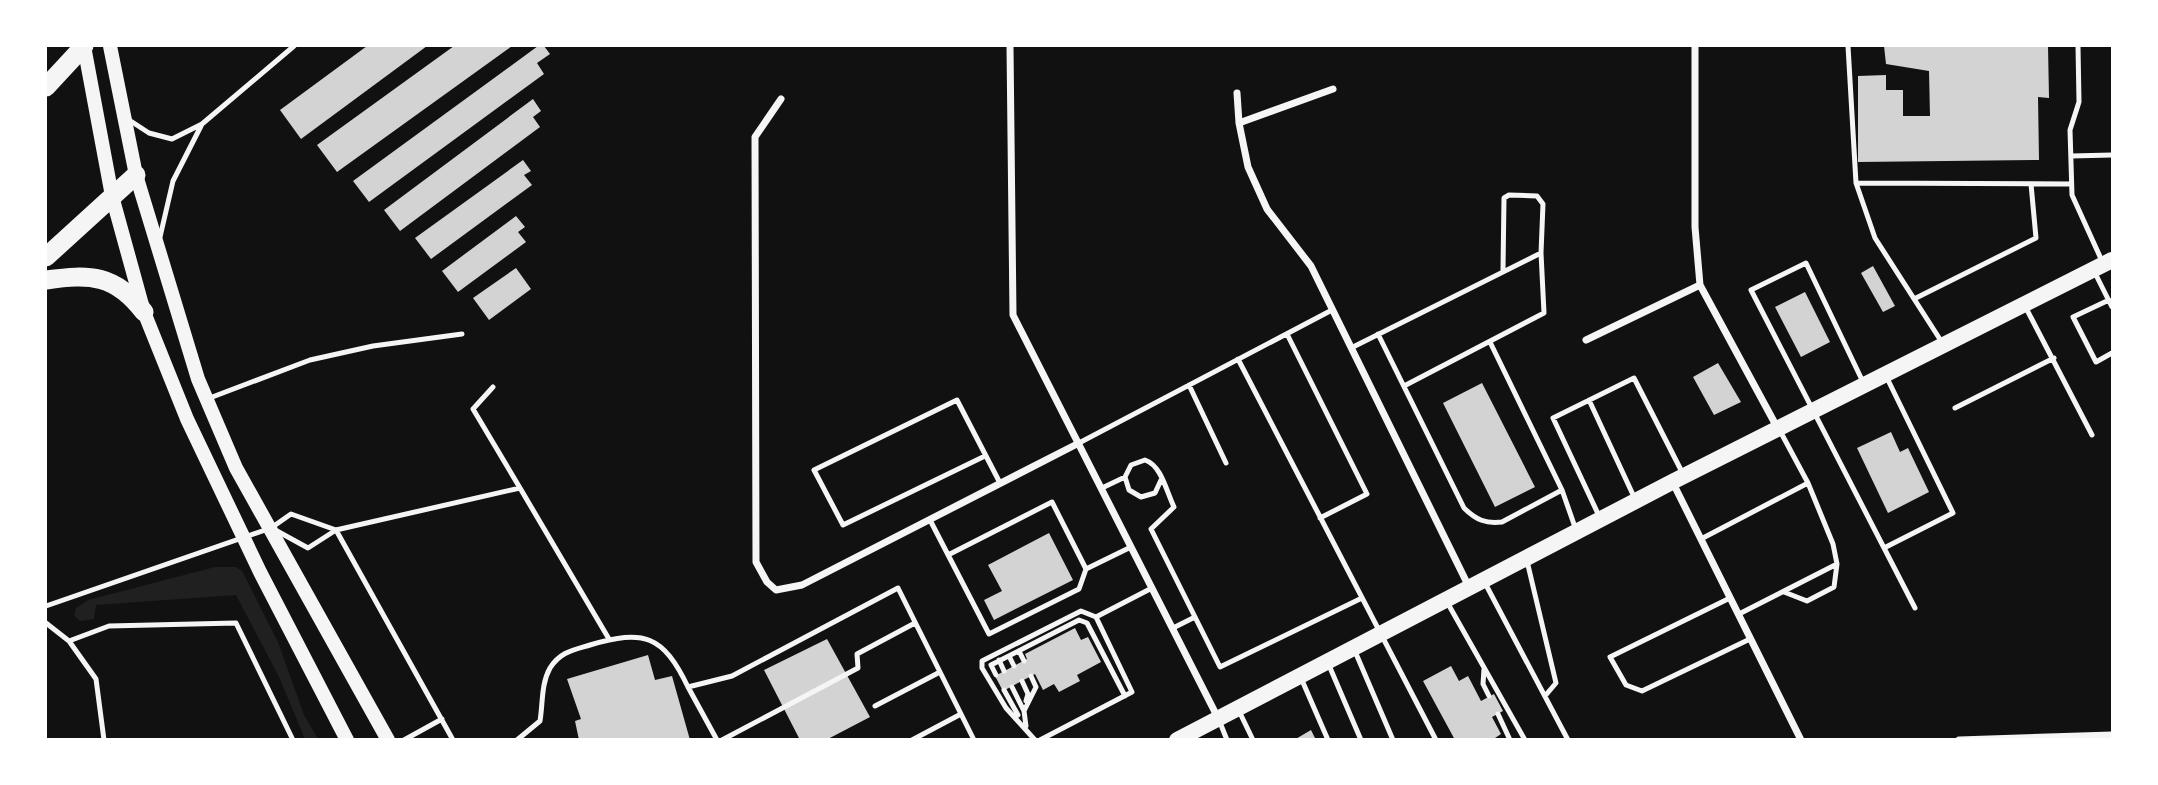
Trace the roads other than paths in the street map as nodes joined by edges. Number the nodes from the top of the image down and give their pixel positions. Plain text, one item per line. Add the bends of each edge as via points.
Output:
1 (84, 46) edge
2 (110, 46) edge
3 (295, 46) edge
4 (1010, 46) edge
5 (1695, 46) edge
6 (1848, 46) edge
7 (2078, 46) edge
8 (46, 87) edge
9 (1333, 89) dead end
10 (1237, 93) dead end
11 (781, 99) dead end
12 (124, 116) junction
13 (202, 124) junction
14 (1239, 124) junction
15 (2071, 156) junction
16 (2112, 156) edge
17 (136, 174) junction
18 (1856, 183) junction
19 (2031, 184) junction
20 (2071, 184) junction
21 (113, 196) junction
22 (157, 247) junction
23 (1541, 253) junction
24 (46, 257) edge
25 (2103, 264) edge
26 (1503, 270) junction
27 (46, 279) edge
28 (1700, 285) junction
29 (1914, 299) junction
30 (2109, 300) junction
31 (2025, 305) junction
32 (2112, 307) edge
33 (1332, 310) junction
34 (144, 312) junction
35 (462, 334) dead end
36 (1287, 334) junction
37 (1378, 334) junction
38 (1586, 340) dead end
39 (1490, 342) junction
40 (1944, 346) junction
41 (1352, 348) junction
42 (2112, 353) edge
43 (2054, 358) junction
44 (1238, 359) junction
45 (1885, 374) junction
46 (1189, 385) junction
47 (1864, 385) junction
48 (1404, 386) junction
49 (493, 387) dead end
50 (207, 399) junction
51 (1589, 400) junction
52 (1955, 408) dead end
53 (1812, 411) junction
54 (1779, 429) junction
55 (2092, 435) dead end
56 (1079, 443) junction
57 (985, 456) junction
58 (1226, 463) dead end
59 (1125, 477) junction
60 (1161, 480) junction
61 (1678, 480) junction
62 (1808, 483) junction
63 (1000, 484) junction
64 (520, 488) junction
65 (1101, 488) junction
66 (1562, 490) junction
67 (1636, 502) junction
68 (1321, 518) junction
69 (1601, 519) junction
70 (930, 520) junction
71 (271, 528) junction
72 (336, 530) junction
73 (1576, 532) junction
74 (243, 537) junction
75 (1702, 539) junction
76 (1131, 547) junction
77 (1884, 548) junction
78 (948, 555) junction
79 (1527, 558) junction
80 (1837, 564) junction
81 (1086, 569) junction
82 (1476, 584) junction
83 (1152, 589) junction
84 (1784, 592) junction
85 (1362, 598) junction
86 (1730, 598) junction
87 (1446, 599) junction
88 (46, 606) edge
89 (1915, 608) dead end
90 (1739, 614) junction
91 (1096, 617) junction
92 (1195, 617) junction
93 (1079, 620) junction
94 (46, 623) edge
95 (915, 623) junction
96 (1172, 628) junction
97 (1381, 634) junction
98 (609, 639) junction
99 (1749, 639) junction
100 (69, 641) junction
101 (1353, 647) junction
102 (1019, 651) junction
103 (1009, 656) junction
104 (999, 660) junction
105 (1327, 660) junction
106 (1024, 661) dead end
107 (1014, 666) dead end
108 (1485, 668) junction
109 (940, 671) junction
110 (1004, 671) dead end
111 (1300, 674) junction
112 (996, 675) dead end
113 (1031, 676) dead end
114 (1022, 681) dead end
115 (688, 687) junction
116 (1012, 687) dead end
117 (1004, 690) dead end
118 (1125, 696) junction
119 (1489, 696) dead end
120 (1545, 696) junction
121 (875, 706) dead end
122 (1238, 708) junction
123 (1024, 711) junction
124 (961, 714) junction
125 (1498, 714) dead end
126 (442, 719) junction
127 (1218, 719) junction
128 (1020, 720) junction
129 (1027, 729) junction
130 (2112, 735) edge
131 (104, 740) edge
132 (293, 740) edge
133 (347, 740) edge
134 (388, 740) edge
135 (404, 740) edge
136 (453, 740) edge
137 (517, 740) edge
138 (717, 740) edge
139 (722, 740) edge
140 (912, 740) edge
141 (974, 740) edge
142 (1038, 740) edge
143 (1177, 740) edge
144 (1227, 740) edge
145 (1253, 740) edge
146 (1328, 740) edge
147 (1360, 740) edge
148 (1394, 740) edge
149 (1436, 740) edge
150 (1510, 740) edge
151 (1525, 740) edge
152 (1568, 740) edge
153 (1801, 740) edge
154 (1959, 740) edge

1 - 8 highway
1 - 21 main road
2 - 12 main road
3 - 13 lane
4 - 56 street via 1013,315
5 - 28 street via 1695,227
6 - 18 lane
7 - 15 lane via 2079,102 2070,130
9 - 14 street
10 - 14 street
11 - 70 street via 755,137 756,562 776,590 803,585
12 - 13 lane via 149,133 172,139
12 - 17 main road
13 - 22 lane via 173,181
14 - 33 street via 1248,167 1267,209 1311,266
15 - 16 lane
15 - 20 lane
17 - 21 highway
17 - 22 main road
18 - 19 lane
18 - 29 lane via 1875,238
19 - 20 lane
19 - 29 lane via 2036,238
20 - 25 lane
21 - 24 highway
21 - 34 main road
22 - 50 main road
23 - 26 lane
23 - 26 lane via 1541,198 1509,195 1503,205
23 - 39 lane via 1544,313
25 - 30 lane
25 - 31 main road
26 - 37 lane
27 - 34 highway via 104,278 129,292
28 - 38 street
28 - 54 street
29 - 40 lane
30 - 32 lane
30 - 42 lane via 2073,317 2096,362
31 - 40 main road
31 - 43 lane
33 - 36 lane
33 - 41 street
34 - 74 main road via 187,419
35 - 50 lane via 310,359
36 - 44 lane
36 - 68 lane via 1367,494
37 - 41 lane
37 - 48 lane
39 - 48 lane
39 - 66 lane
40 - 45 main road
41 - 82 street
43 - 52 lane
43 - 55 lane
44 - 46 lane
44 - 68 lane
45 - 47 main road
45 - 77 lane via 1953,513
46 - 56 lane
46 - 58 lane
47 - 53 main road
47 - 53 lane via 1806,263 1751,290
48 - 66 lane via 1472,516 1502,522
49 - 64 lane via 473,409
50 - 71 main road via 236,468
51 - 61 lane via 1634,378
51 - 67 lane
51 - 69 lane via 1553,418
53 - 54 main road
53 - 77 lane
54 - 61 main road
54 - 62 lane
56 - 63 street
56 - 65 street
57 - 57 lane via 957,400 814,470 842,525
57 - 63 lane
59 - 60 lane via 1131,465 1145,460 1157,467
59 - 60 lane via 1129,490 1141,497 1154,493
59 - 65 lane
60 - 92 lane via 1174,507 1151,529
61 - 67 main road
61 - 75 street
62 - 75 lane
62 - 80 lane
63 - 70 street
64 - 72 lane
64 - 98 lane
65 - 76 street
66 - 73 lane
67 - 69 main road
68 - 85 lane
69 - 73 main road
70 - 78 lane
71 - 72 lane via 291,514
71 - 72 lane via 308,548
71 - 74 lane
71 - 134 main road
72 - 126 lane
73 - 79 main road
74 - 88 lane
74 - 133 main road
75 - 86 street
76 - 81 lane
76 - 83 street
77 - 89 lane
78 - 81 lane via 1052,502
78 - 81 lane via 989,634 1079,589
79 - 82 main road
79 - 120 lane via 1556,682
80 - 84 lane
80 - 84 lane via 1834,587 1807,601
82 - 87 main road
82 - 120 lane
83 - 91 lane
83 - 96 street
84 - 90 lane
85 - 92 lane via 1220,667
85 - 97 lane
86 - 90 street
86 - 99 lane via 1610,657 1626,685 1642,691
87 - 97 main road
87 - 108 lane
90 - 99 street
91 - 93 lane
91 - 118 lane via 1132,692
91 - 128 lane via 1081,611 982,662 1006,708
92 - 96 lane
93 - 102 lane
93 - 118 lane via 1087,623
94 - 100 lane
95 - 109 lane
95 - 115 lane via 898,588 733,676
95 - 139 lane via 857,654 858,668
96 - 127 street
97 - 101 main road
97 - 149 lane
98 - 115 lane via 621,635 656,643 671,655
98 - 137 lane via 561,654 543,688 540,720
99 - 153 street
100 - 131 lane via 96,679
100 - 132 lane via 109,626 236,623
101 - 105 main road
101 - 148 lane
102 - 103 lane
102 - 106 lane
103 - 104 lane
103 - 107 lane
104 - 110 lane
104 - 112 lane via 991,665
105 - 111 main road
105 - 147 lane
108 - 119 lane via 1483,684
108 - 151 lane
109 - 121 lane
109 - 124 lane
111 - 122 main road
111 - 146 lane
113 - 123 lane via 1037,687
114 - 123 lane via 1028,694
115 - 138 lane
116 - 123 lane
117 - 128 lane
118 - 142 lane
120 - 152 lane
122 - 127 main road
122 - 145 lane
123 - 129 lane
124 - 140 lane
124 - 141 lane
125 - 150 lane
126 - 135 lane
126 - 136 lane
127 - 143 main road
127 - 144 lane
128 - 129 lane
129 - 142 lane
130 - 154 street

